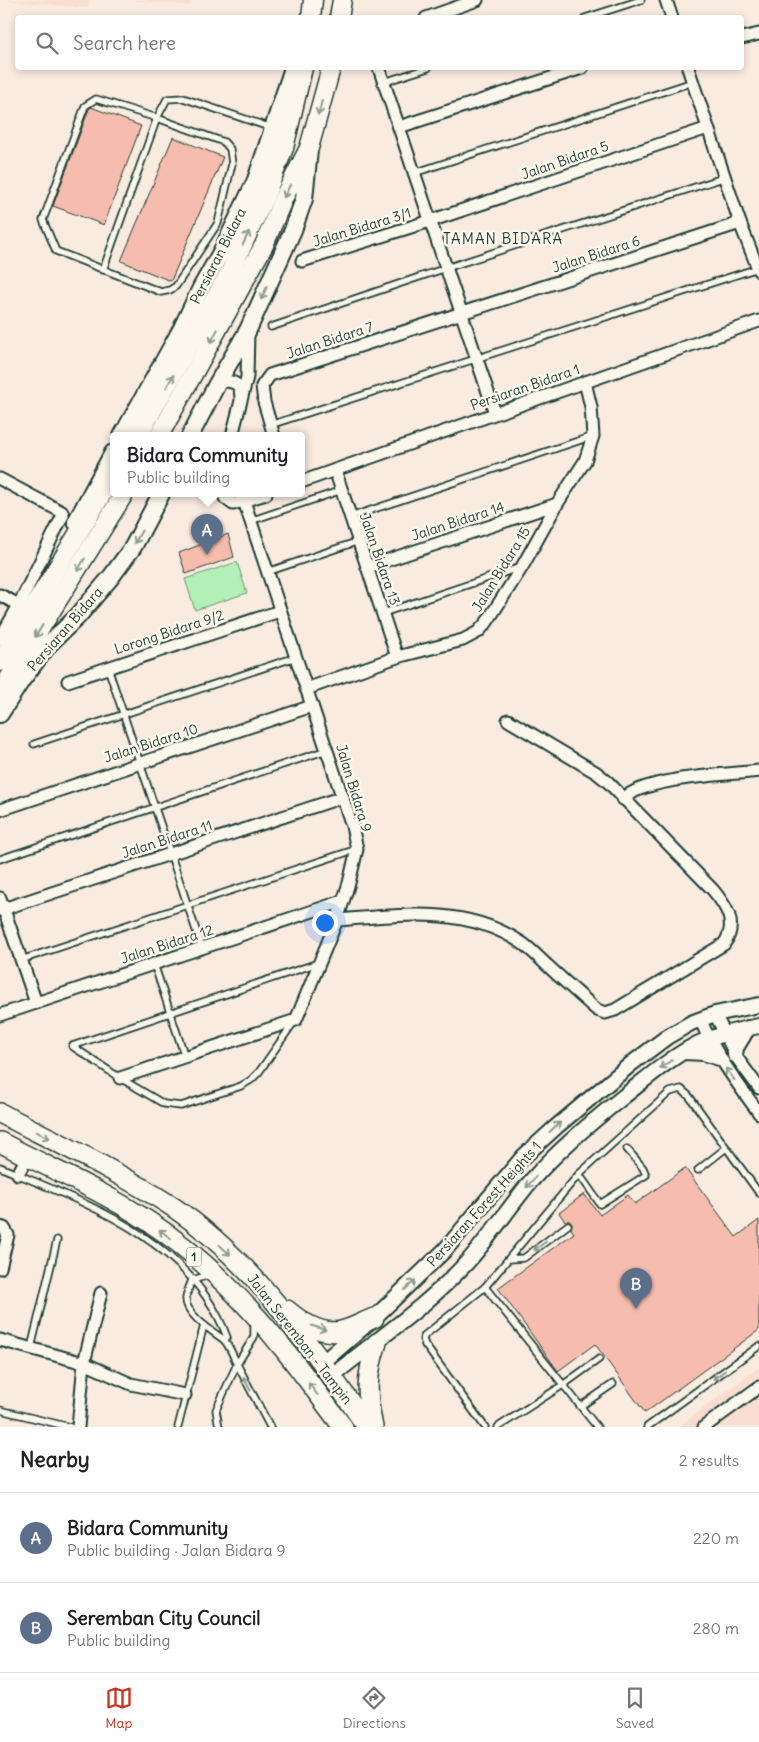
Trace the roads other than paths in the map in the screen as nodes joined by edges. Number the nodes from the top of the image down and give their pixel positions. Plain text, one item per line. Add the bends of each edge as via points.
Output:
1 (342, 0) edge
2 (477, 0) edge
3 (641, 0) edge
4 (666, 0) edge
5 (340, 15) edge
6 (434, 15) edge
7 (595, 15) edge
8 (671, 15) edge
9 (759, 34) edge
10 (744, 38) edge
11 (292, 70) edge
12 (303, 70) edge
13 (330, 70) edge
14 (380, 70) edge
15 (422, 70) edge
16 (576, 70) edge
17 (689, 70) edge
18 (384, 82) junction
19 (693, 82) junction
20 (158, 118) junction
21 (399, 127) junction
22 (708, 128) junction
23 (274, 129) junction
24 (309, 148) junction
25 (414, 173) junction
26 (726, 177) junction
27 (430, 221) junction
28 (740, 223) junction
29 (302, 261) dead end
30 (446, 268) junction
31 (103, 270) junction
32 (758, 270) edge
33 (461, 313) junction
34 (759, 321) edge
35 (271, 327) dead end
36 (248, 330) junction
37 (477, 359) junction
38 (585, 382) junction
39 (217, 384) junction
40 (241, 400) junction
41 (495, 413) junction
42 (142, 430) edge
43 (272, 431) edge
44 (124, 432) edge
45 (161, 432) edge
46 (192, 432) edge
47 (233, 432) edge
48 (593, 436) junction
49 (110, 459) edge
50 (335, 470) junction
51 (0, 479) edge
52 (110, 481) edge
53 (305, 481) edge
54 (342, 490) junction
55 (122, 497) edge
56 (159, 497) edge
57 (225, 497) edge
58 (258, 497) edge
59 (244, 502) junction
60 (557, 504) junction
61 (350, 517) junction
62 (250, 521) junction
63 (359, 541) junction
64 (367, 567) junction
65 (522, 567) junction
66 (267, 572) junction
67 (0, 595) edge
68 (19, 605) junction
69 (280, 611) junction
70 (383, 613) junction
71 (0, 639) edge
72 (0, 648) edge
73 (296, 657) junction
74 (398, 657) junction
75 (0, 662) edge
76 (108, 668) junction
77 (68, 681) dead end
78 (306, 689) junction
79 (0, 693) edge
80 (312, 706) junction
81 (0, 714) edge
82 (123, 714) junction
83 (508, 720) dead end
84 (34, 744) dead end
85 (327, 750) junction
86 (140, 763) junction
87 (759, 771) edge
88 (342, 797) junction
89 (623, 799) junction
90 (154, 808) junction
91 (0, 810) edge
92 (357, 849) junction
93 (170, 854) junction
94 (0, 859) edge
95 (0, 898) edge
96 (343, 901) junction
97 (187, 905) junction
98 (2, 910) edge
99 (337, 920) junction
100 (202, 948) junction
101 (21, 960) junction
102 (318, 963) junction
103 (154, 964) junction
104 (36, 1003) junction
105 (759, 1005) edge
106 (170, 1012) junction
107 (715, 1014) junction
108 (0, 1015) edge
109 (700, 1019) junction
110 (296, 1020) junction
111 (754, 1027) edge
112 (724, 1034) junction
113 (708, 1040) junction
114 (684, 1052) junction
115 (735, 1055) junction
116 (185, 1057) junction
117 (719, 1058) junction
118 (120, 1078) junction
119 (759, 1088) edge
120 (0, 1113) edge
121 (759, 1113) edge
122 (0, 1142) edge
123 (726, 1148) junction
124 (627, 1149) dead end
125 (27, 1157) junction
126 (0, 1167) edge
127 (698, 1170) dead end
128 (18, 1174) junction
129 (578, 1174) junction
130 (759, 1193) edge
131 (568, 1225) dead end
132 (0, 1228) edge
133 (57, 1240) dead end
134 (509, 1259) junction
135 (0, 1268) edge
136 (214, 1274) junction
137 (192, 1280) junction
138 (485, 1287) junction
139 (266, 1291) junction
140 (101, 1293) dead end
141 (254, 1315) junction
142 (374, 1318) junction
143 (204, 1325) junction
144 (0, 1340) edge
145 (224, 1340) junction
146 (377, 1343) junction
147 (759, 1346) edge
148 (31, 1348) junction
149 (599, 1359) dead end
150 (84, 1362) junction
151 (237, 1364) junction
152 (327, 1370) junction
153 (613, 1384) dead end
154 (563, 1385) junction
155 (759, 1387) edge
156 (185, 1395) junction
157 (581, 1406) junction
158 (0, 1410) edge
159 (70, 1427) edge
160 (78, 1427) edge
161 (178, 1427) edge
162 (219, 1427) edge
163 (270, 1427) edge
164 (343, 1427) edge
165 (367, 1427) edge
166 (373, 1427) edge
167 (485, 1427) edge
168 (498, 1427) edge
169 (597, 1427) edge
170 (647, 1427) edge
171 (705, 1427) edge

1 - 5 main road
2 - 6 street
3 - 7 lane
4 - 8 street
9 - 10 street
11 - 23 main road, Persiaran Bidara
42 -> 12 main road via 231,270 264,199 284,148
13 -> 24 main road
14 - 18 street
15 - 18 lane
16 - 21 street
17 - 19 street
18 - 21 street
19 - 22 street
19 - 25 lane
20 - 23 lane via 167,99 183,98
20 - 31 lane
20 - 31 lane via 96,99 85,106 43,220 56,251
20 - 31 lane via 224,142 230,149 232,164 218,223 176,286 170,290 161,292
21 - 25 street
22 - 26 street
22 - 27 street, Jalan Bidara 5
23 - 44 main road, Persiaran Bidara via 256,180 223,249
24 -> 36 main road via 304,199
24 -> 45 main road via 264,245
25 - 27 street
26 - 28 street
26 - 30 lane
27 - 29 street, Jalan Bidara 3/1
27 - 30 street
28 - 32 street
28 - 33 street, Jalan Bidara 6
30 - 33 street
30 - 35 lane
32 - 37 lane
33 - 37 street
33 - 43 street, Jalan Bidara 7 via 270,375 262,386
34 - 38 street, Persiaran Bidara 1
36 - 39 main road
36 - 40 street via 247,377
37 - 41 street
37 - 43 lane
38 - 41 street, Persiaran Bidara 1
38 - 48 street, Jalan Bidara 15
39 - 40 street via 233,382 240,387
39 - 46 main road
40 - 47 street
41 - 50 street, Persiaran Bidara 1
48 - 60 street, Jalan Bidara 15 via 585,461
48 - 61 lane
49 - 72 main road
50 - 53 street, Persiaran Bidara 1
50 - 54 street, Jalan Bidara 13
51 - 68 street via 62,512 63,516
52 - 75 main road
54 - 61 street, Jalan Bidara 13
54 - 62 lane
55 -> 79 main road, Persiaran Bidara
56 -> 81 main road, Persiaran Bidara via 133,547 78,616 49,644
57 - 59 street via 233,504
58 - 59 street
59 - 62 street, Jalan Bidara 9
60 - 64 street, Jalan Bidara 14
60 - 65 street, Jalan Bidara 15
61 - 63 street, Jalan Bidara 13
62 - 66 street, Jalan Bidara 9
63 - 64 street, Jalan Bidara 13
63 - 66 lane
64 - 70 street, Jalan Bidara 13
65 - 70 lane
65 - 74 street, Jalan Bidara 15 via 478,632 463,640
66 - 69 street, Jalan Bidara 9
67 - 68 street
68 - 71 street
69 - 73 street, Jalan Bidara 9
69 - 76 street, Lorong Bidara 9/2
70 - 74 street, Jalan Bidara 13
73 - 78 street, Jalan Bidara 9
73 - 82 lane
74 - 78 street, Jalan Bidara 15
76 - 77 street, Lorong Bidara 9/2
76 - 82 lane
78 - 80 street, Jalan Bidara 9
80 - 85 street, Jalan Bidara 9
80 - 86 street, Jalan Bidara 10
82 - 84 lane
82 - 86 lane
83 - 89 street via 597,773
85 - 88 street, Jalan Bidara 9
85 - 90 lane
86 - 90 lane
86 - 91 street, Jalan Bidara 10
87 - 89 street via 651,785
88 - 92 street, Jalan Bidara 9
88 - 93 street, Jalan Bidara 11
89 - 99 street via 723,902 731,931 724,944 615,1010 605,1013 596,1010 524,944 486,925 460,918 415,913
90 - 93 lane
90 - 94 lane
92 - 96 street, Jalan Bidara 9
92 - 97 lane
93 - 97 lane
93 - 98 street, Jalan Bidara 11
95 - 98 street
96 - 99 street, Jalan Bidara 9
96 - 100 street, Jalan Bidara 12
97 - 100 lane
97 - 101 lane
98 - 101 street
99 - 102 street, Jalan Bidara 9
100 - 103 street, Jalan Bidara 12
101 - 104 street
102 - 106 lane
102 - 110 street, Jalan Bidara 9
103 - 104 street, Jalan Bidara 12
103 - 106 lane
104 - 108 street, Jalan Bidara 12
105 - 107 street, Persiaran Forest Heights 1
106 - 116 lane
106 - 118 lane via 72,1044
107 - 109 street, Persiaran Forest Heights 1
107 - 112 street
109 - 113 street
142 -> 109 street, Persiaran Forest Heights 1 via 445,1250 506,1176 556,1127 631,1064 667,1037
110 - 116 street
110 - 118 lane via 259,1072 246,1083 181,1106 164,1104
111 - 112 street, Persiaran Forest Heights 1
111 - 115 street via 736,1048
112 - 113 street, Persiaran Forest Heights 1
112 - 115 street
113 - 114 street, Persiaran Forest Heights 1
113 - 117 street
114 - 117 street
114 -> 146 street, Persiaran Forest Heights 1 via 573,1138 530,1182 471,1258 444,1286
115 - 119 street
116 - 118 street
121 -> 117 street
120 -> 139 highway, Jalan Seremban - Tampin / 1 via 116,1173 173,1208 211,1236
122 - 125 highway, Jalan Seremban - Tampin / 1
123 - 127 lane
123 - 129 lane via 681,1089 670,1092
123 - 130 lane
124 - 129 lane via 646,1175 597,1206
125 - 128 street
136 -> 125 highway, Jalan Seremban - Tampin / 1 via 148,1221 90,1187
126 - 128 lane
128 - 137 lane via 98,1209 132,1228 168,1254
129 - 134 lane
131 -> 134 lane via 524,1258
132 - 135 street via 4,1228 8,1235
133 - 148 lane
134 - 138 lane
136 - 137 lane
136 - 141 highway, Jalan Seremban - Tampin / 1
137 - 143 lane via 187,1306
137 - 145 lane via 210,1300 222,1322 227,1337
138 - 154 lane
138 - 167 lane via 425,1334 423,1340
139 -> 142 highway via 298,1319 321,1330 340,1331
139 - 152 highway, Jalan Seremban - Tampin / 1
140 - 150 street
141 - 151 lane via 254,1337
164 -> 141 highway, Jalan Seremban - Tampin / 1
142 - 152 street, Persiaran Forest Heights 1
143 - 145 lane
143 - 156 lane
144 - 148 street
145 - 151 lane
146 - 152 street, Persiaran Forest Heights 1
146 - 166 highway via 367,1380
147 -> 170 lane
148 - 150 street
149 - 154 lane
150 - 156 street via 131,1384
150 - 160 street
151 - 162 lane via 216,1410
163 -> 151 lane
152 - 165 highway, Jalan Seremban - Tampin / 1
153 - 157 lane
154 - 157 lane
154 - 168 lane
155 - 171 street
156 - 161 lane
157 - 169 lane
158 - 159 lane

